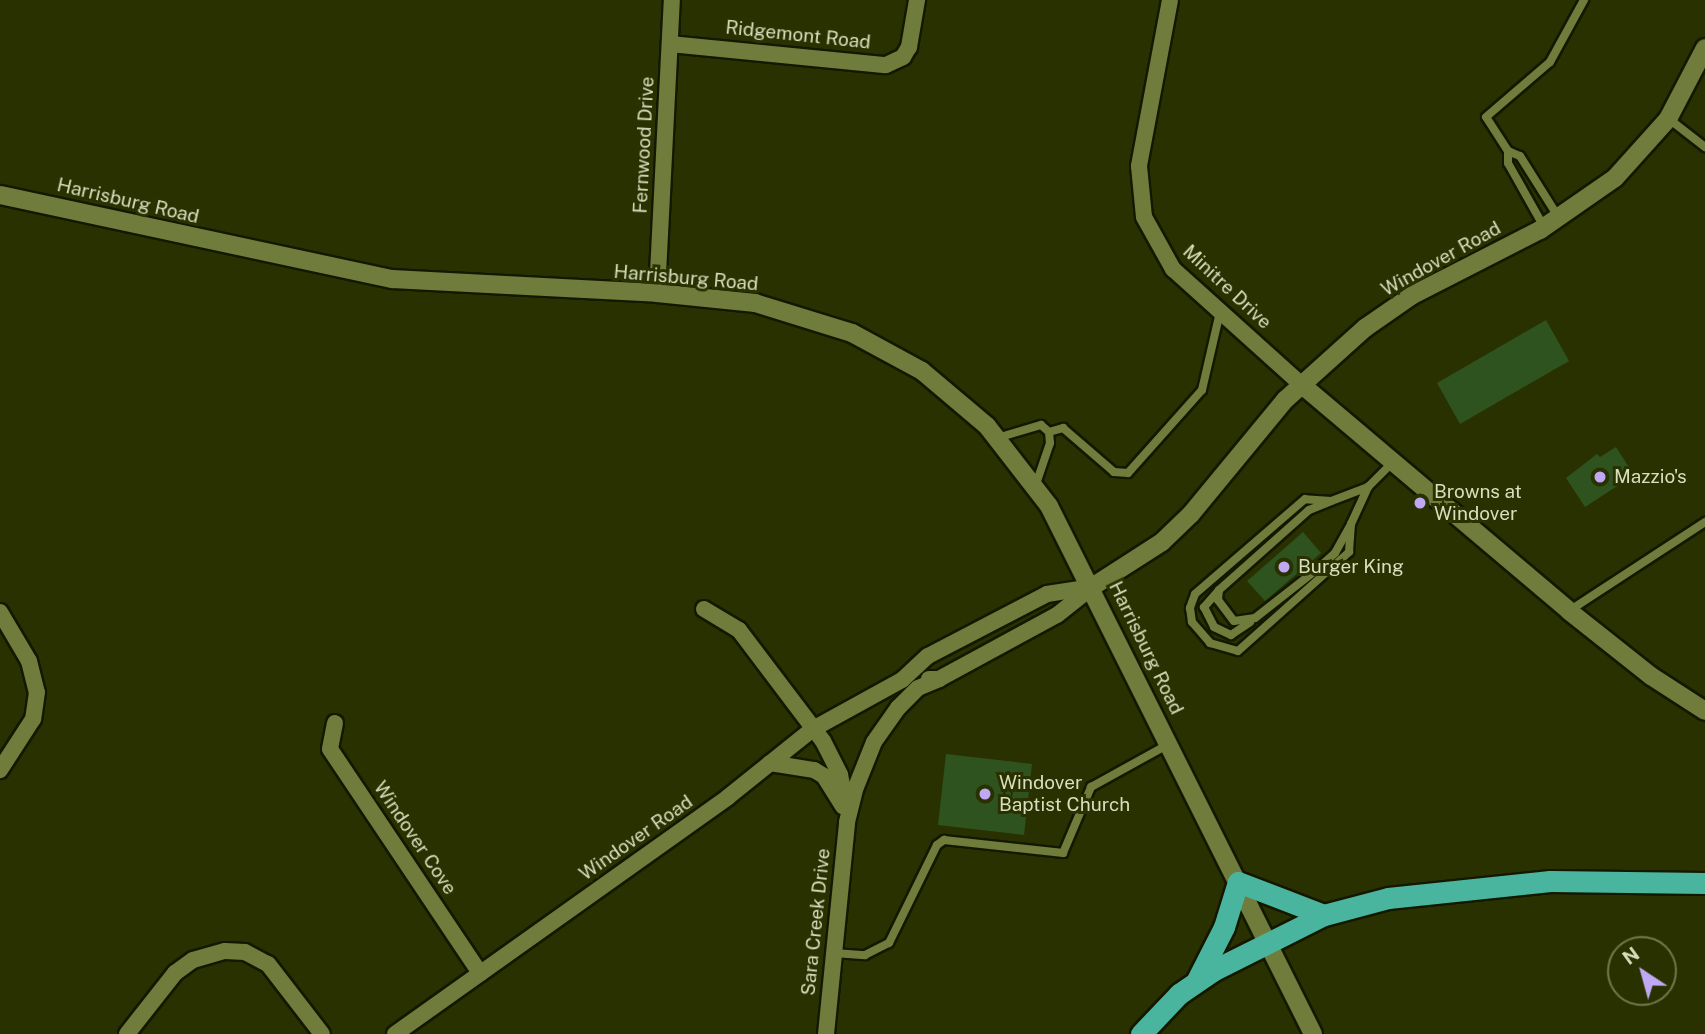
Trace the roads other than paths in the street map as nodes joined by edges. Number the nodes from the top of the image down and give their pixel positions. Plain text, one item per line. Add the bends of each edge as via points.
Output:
1 (673, 0) edge
2 (917, 0) edge
3 (1170, 0) edge
4 (1584, 0) edge
5 (670, 44) junction
6 (1705, 48) edge
7 (1668, 119) junction
8 (1705, 147) edge
9 (1508, 151) junction
10 (0, 195) edge
11 (1551, 223) junction
12 (657, 293) junction
13 (1220, 312) junction
14 (1302, 385) junction
15 (1049, 432) junction
16 (997, 438) junction
17 (1393, 462) junction
18 (1035, 487) junction
19 (1368, 487) junction
20 (1331, 501) junction
21 (1705, 522) edge
22 (1351, 524) junction
23 (1093, 587) junction
24 (1219, 590) junction
25 (704, 609) dead end
26 (1569, 611) junction
27 (0, 612) edge
28 (1255, 618) junction
29 (939, 679) junction
30 (902, 680) junction
31 (1705, 711) edge
32 (335, 723) dead end
33 (813, 729) junction
34 (1170, 744) junction
35 (771, 763) junction
36 (0, 770) edge
37 (848, 815) junction
38 (1238, 882) junction
39 (1705, 883) edge
40 (1324, 915) junction
41 (1270, 944) junction
42 (834, 953) junction
43 (480, 974) junction
44 (1196, 981) junction
45 (127, 1034) edge
46 (322, 1034) edge
47 (396, 1034) edge
48 (826, 1034) edge
49 (1141, 1034) edge
50 (1313, 1034) edge

1 - 5 street, Fernwood Drive
2 - 5 street, Ridgemont Road via 909,47 903,57 886,65
3 - 13 street, Minitre Drive via 1139,166 1140,200 1157,247 1173,270
4 - 9 lane via 1550,62 1486,117
5 - 12 street, Fernwood Drive
6 - 7 main road, Windover Road
7 - 8 lane
7 - 11 main road, Windover Road via 1615,178
9 - 11 lane via 1508,163
9 - 11 lane via 1520,156
10 - 12 main road, Harrisburg Road via 391,279
11 - 14 main road, Windover Road via 1411,296 1365,328
12 - 16 main road, Harrisburg Road via 755,303 852,333 922,371
13 - 14 street, Minitre Drive
13 - 15 lane via 1202,390 1128,473 1114,472 1063,428
14 - 17 main road
14 - 23 main road, Windover Road via 1191,514 1162,542
15 - 16 lane via 1041,425
15 - 18 lane via 1050,443
16 - 18 main road, Harrisburg Road
17 - 19 lane
17 - 26 main road
18 - 23 main road, Harrisburg Road
19 - 20 lane
19 - 22 lane
20 - 22 lane via 1305,499 1195,593 1192,622 1210,643 1238,650 1349,552
20 - 24 lane via 1309,510
21 - 26 lane
22 - 28 lane via 1335,553
23 - 29 street, Windover Road via 1057,615
23 - 30 street, Windover Road via 1047,594 928,656
23 - 34 main road, Harrisburg Road
24 - 28 lane via 1218,600 1234,621
24 - 28 lane via 1204,607 1213,627 1231,635
25 - 33 street, Sara Creek Drive via 739,630
26 - 31 main road via 1651,676
27 - 36 street via 29,661 37,692 33,719
29 - 30 street, Windover Road
29 - 37 street, Sara Creek Drive via 918,688 874,742
30 - 33 street, Windover Road
32 - 43 street, Windover Cove via 330,748
33 - 35 street, Windover Road
33 - 37 street, Sara Creek Drive via 840,775
34 - 38 main road, Harrisburg Road
34 - 42 lane via 1091,787 1063,853 944,840 937,845 889,943 865,955
35 - 37 street via 799,764 824,776
35 - 43 street, Windover Road
37 - 42 street, Sara Creek Drive
38 - 40 highway
38 - 41 main road, Harrisburg Road
38 - 44 highway via 1224,927
39 - 40 highway via 1550,881 1446,889
40 - 41 highway
41 - 44 highway
41 - 50 main road, Harrisburg Road
42 - 48 street, Sara Creek Drive
43 - 47 street, Windover Road
44 - 49 highway
45 - 46 street via 174,973 193,960 225,951 245,952 268,964

